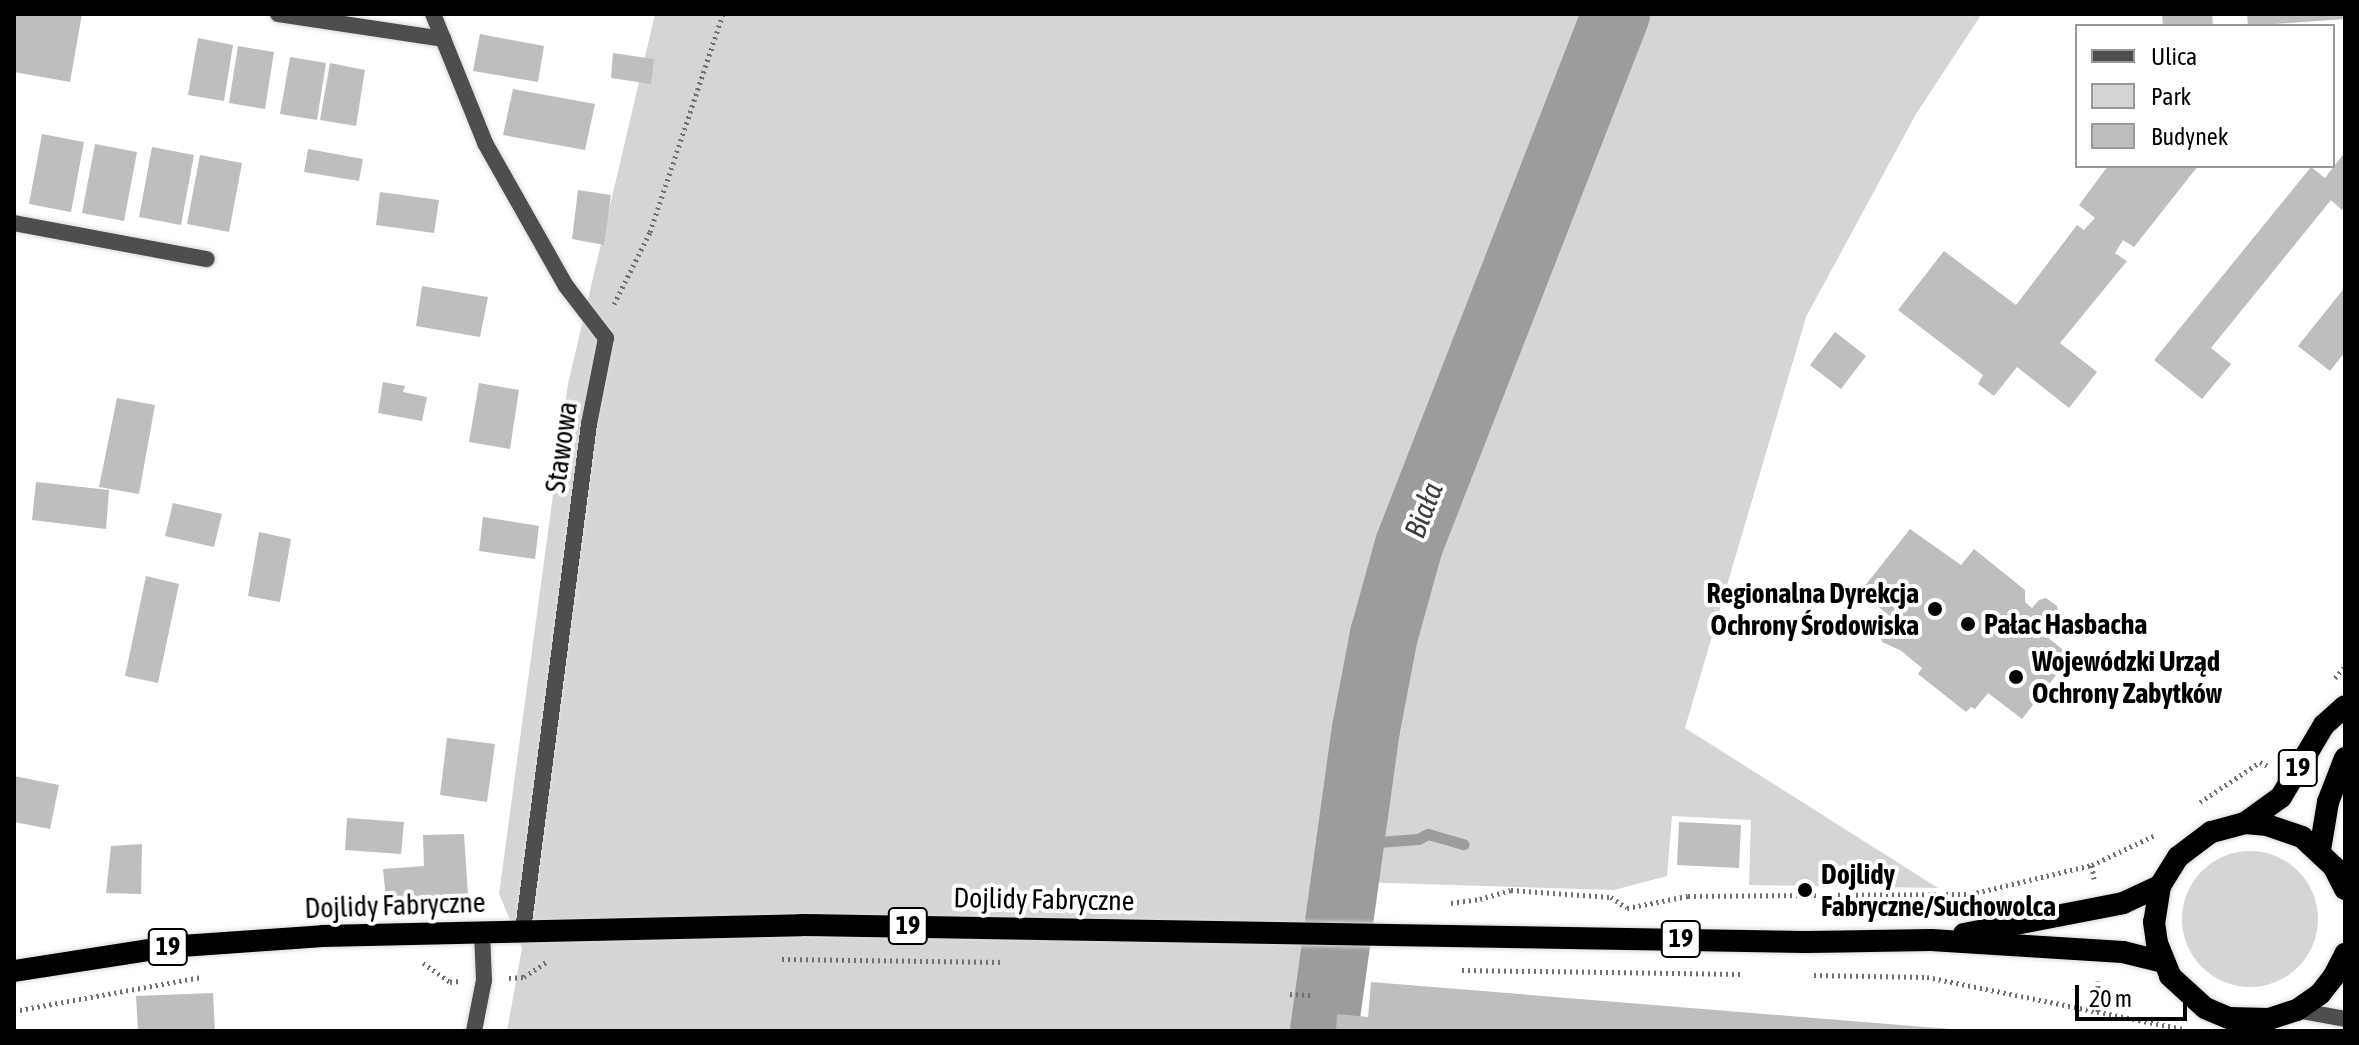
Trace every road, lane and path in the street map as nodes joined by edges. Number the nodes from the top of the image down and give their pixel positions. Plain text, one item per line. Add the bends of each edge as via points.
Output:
1 (278, 14) edge
2 (433, 14) edge
3 (723, 14) edge
4 (443, 39) junction
5 (14, 223) edge
6 (207, 259) dead end
7 (606, 338) junction
8 (2345, 706) edge
9 (2345, 758) edge
10 (2245, 823) junction
11 (2320, 850) junction
12 (2092, 865) dead end
13 (2160, 886) junction
14 (2345, 889) edge
15 (1443, 904) dead end
16 (523, 930) junction
17 (482, 932) junction
18 (1931, 940) junction
19 (2345, 954) edge
20 (555, 955) dead end
21 (774, 959) dead end
22 (420, 962) dead end
23 (1010, 962) dead end
24 (2163, 962) junction
25 (14, 971) edge
26 (1522, 972) dead end
27 (1756, 975) dead end
28 (1803, 975) dead end
29 (205, 977) dead end
30 (484, 980) junction
31 (1290, 994) dead end
32 (1311, 995) dead end
33 (2297, 1010) junction
34 (14, 1011) edge
35 (2345, 1019) edge
36 (2250, 1026) edge
37 (474, 1031) edge
38 (2195, 1031) edge

1 - 4 street
2 - 4 street
3 - 7 path via 650,232 615,301
4 - 7 street via 485,143 566,286
5 - 6 street
7 - 16 street, Stawowa via 589,424
8 - 10 highway, 19 via 2324,725 2281,797
9 - 11 highway, 19 via 2328,802
10 - 11 highway via 2287,830
10 - 13 highway, 19 via 2193,843
11 - 14 highway
12 - 15 path via 1971,894 1688,896 1627,908 1611,897 1511,890
13 - 18 highway, Dojlidy Fabryczne / 19 via 2123,903
13 - 24 highway via 2154,922
16 - 17 highway, Dojlidy Fabryczne / 19
16 - 18 highway, Dojlidy Fabryczne / 19 via 801,925
17 - 25 highway, Dojlidy Fabryczne / 19 via 197,944
17 - 30 street
18 - 24 highway, Dojlidy Fabryczne / 19 via 2123,952
19 - 33 highway via 2320,994
20 - 30 path via 524,977
21 - 23 path
22 - 30 path via 450,982
24 - 36 highway via 2183,992 2205,1008
26 - 27 path
28 - 38 path via 1927,977
29 - 34 path
30 - 37 street
31 - 32 path
33 - 35 street
33 - 36 highway

